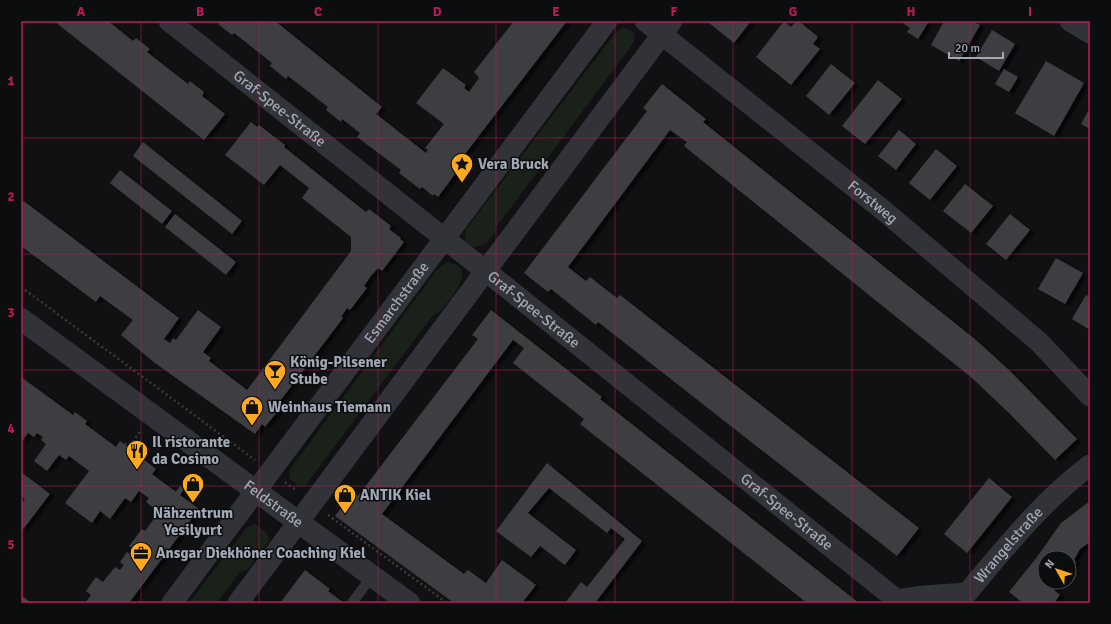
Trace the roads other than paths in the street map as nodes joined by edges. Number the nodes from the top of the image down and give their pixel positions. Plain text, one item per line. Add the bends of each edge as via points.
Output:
1 (169, 21) edge
2 (607, 21) edge
3 (644, 21) edge
4 (1070, 21) edge
5 (667, 28) edge
6 (1090, 33) edge
7 (443, 238) junction
8 (485, 271) junction
9 (21, 319) edge
10 (1090, 396) edge
11 (1090, 465) edge
12 (256, 490) junction
13 (299, 522) junction
14 (372, 576) junction
15 (895, 601) edge
16 (172, 603) edge
17 (238, 603) edge
18 (352, 603) edge
19 (409, 603) edge

1 - 7 street, Graf-Spee-Straße
2 - 7 street, Esmarchstraße
3 - 5 street, Forstweg
4 - 6 street
5 - 8 street
5 - 10 street, Forstweg via 1039,342
7 - 8 street, Graf-Spee-Straße
7 - 12 street, Esmarchstraße
8 - 13 street
8 - 15 street, Graf-Spee-Straße
9 - 12 street, Feldstraße
11 - 15 street, Wrangelstraße via 1067,482 1028,521 967,594 924,596
12 - 13 street, Feldstraße
12 - 16 street, Esmarchstraße
13 - 14 street, Feldstraße
13 - 17 street
14 - 18 lane
14 - 19 street, Feldstraße

